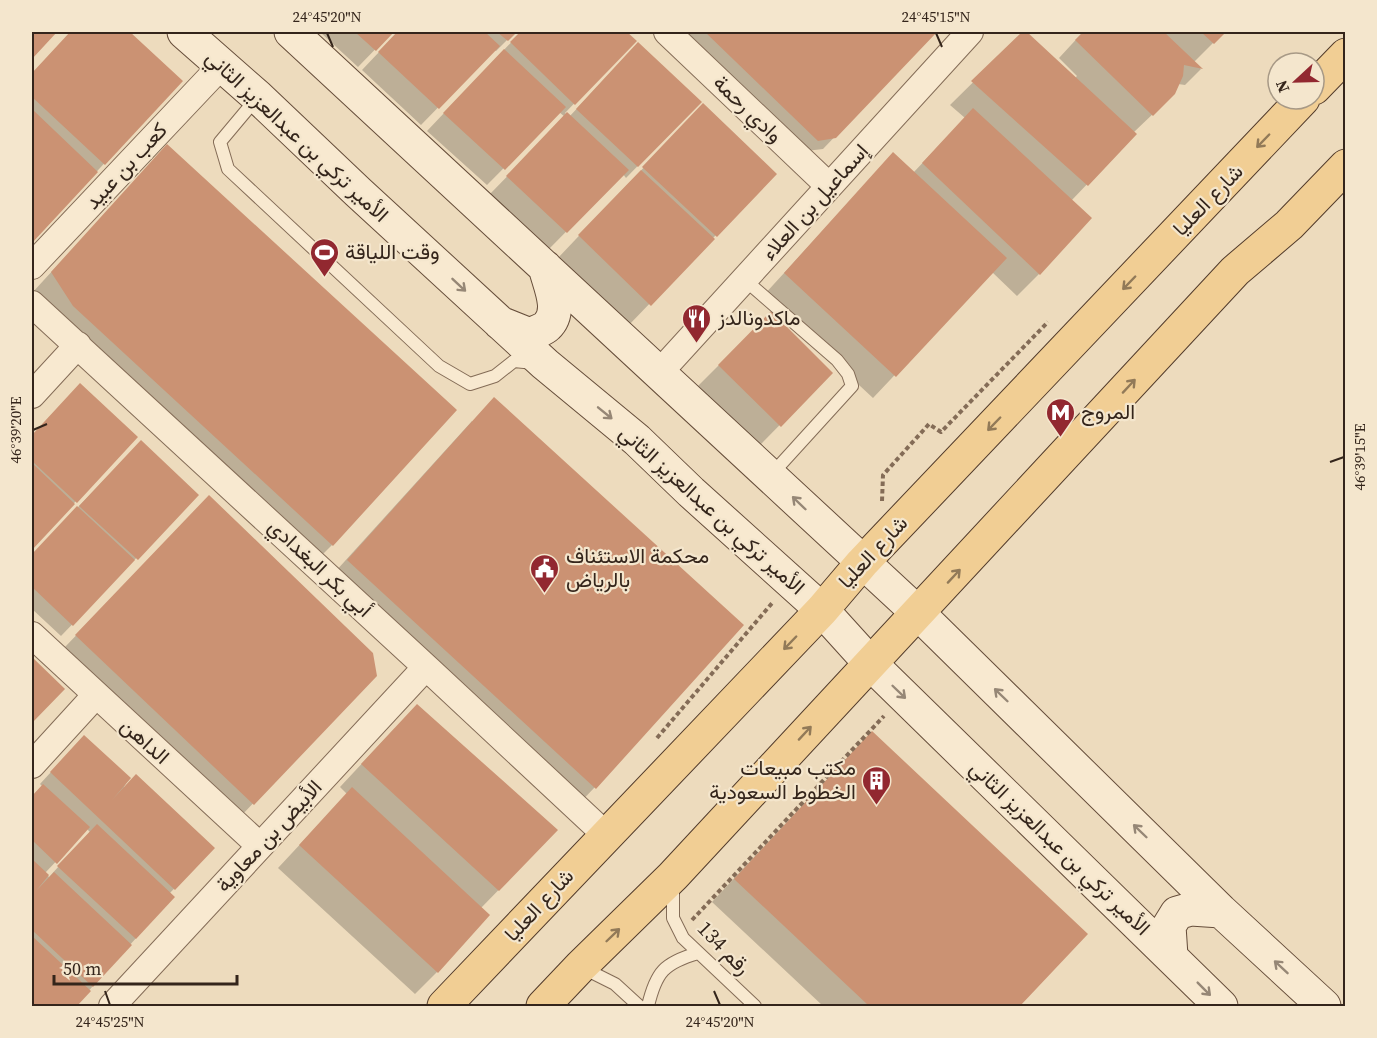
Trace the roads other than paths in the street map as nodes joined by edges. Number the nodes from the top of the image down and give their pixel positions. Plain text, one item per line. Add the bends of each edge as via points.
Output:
1 (184, 32) edge
2 (291, 32) edge
3 (667, 32) edge
4 (970, 32) edge
5 (1346, 55) edge
6 (221, 66) junction
7 (1326, 76) edge
8 (258, 97) junction
9 (1292, 111) edge
10 (1346, 166) edge
11 (829, 186) junction
12 (32, 266) edge
13 (544, 267) junction
14 (745, 279) junction
15 (32, 304) edge
16 (500, 323) junction
17 (78, 345) junction
18 (545, 364) junction
19 (659, 373) junction
20 (32, 395) edge
21 (770, 476) junction
22 (836, 538) junction
23 (862, 563) junction
24 (782, 591) junction
25 (822, 610) junction
26 (919, 614) junction
27 (32, 635) edge
28 (870, 663) junction
29 (426, 667) junction
30 (96, 696) junction
31 (32, 765) edge
32 (606, 835) junction
33 (260, 846) junction
34 (673, 876) junction
35 (1221, 911) junction
36 (698, 953) junction
37 (1171, 956) junction
38 (580, 967) junction
39 (112, 1006) edge
40 (444, 1006) edge
41 (543, 1006) edge
42 (639, 1006) edge
43 (648, 1006) edge
44 (755, 1006) edge
45 (1221, 1006) edge
46 (1324, 1006) edge

1 - 6 street, الأمير تركي بن عبدالعزيز الثاني
2 - 13 street
3 - 11 street, وادي رحمة
4 - 11 street, إسماعيل بن العلاء
5 - 7 main road
6 - 8 street, الأمير تركي بن عبدالعزيز الثاني
6 - 12 street, كعب بن عبيد
8 -> 16 street, الأمير تركي بن عبدالعزيز الثاني
8 - 18 lane via 220,142 228,169 430,358 470,384 495,376 514,361
9 -> 23 main road, شارع العليا
26 -> 10 main road via 1235,271 1289,225
11 - 14 street, إسماعيل بن العلاء
13 - 16 street via 554,303 554,315 546,327 530,334
13 - 19 street
14 - 19 street, إسماعيل بن العلاء
14 - 21 lane via 837,360 852,386
15 - 17 street, أبي بكر البغدادي
16 - 18 street, الأمير تركي بن عبدالعزيز الثاني
17 - 20 street
17 - 29 street, أبي بكر البغدادي
18 -> 24 street, الأمير تركي بن عبدالعزيز الثاني via 637,440 699,500
19 - 21 street
22 -> 21 street
22 - 23 street
22 - 24 street via 839,570 821,583
23 - 25 main road, شارع العليا
23 - 26 street
24 - 25 street, الأمير تركي بن عبدالعزيز الثاني
25 - 28 street, الأمير تركي بن عبدالعزيز الثاني
25 -> 32 main road, شارع العليا
26 - 28 main road
35 -> 26 street
27 - 30 street, الداهن
34 -> 28 main road
28 -> 37 street, الأمير تركي بن عبدالعزيز الثاني
29 - 32 street, أبي بكر البغدادي
29 - 33 street, الأبيض بن معاوية
30 - 31 street
30 - 33 street, الداهن
32 - 40 main road, شارع العليا
33 - 39 street, الأبيض بن معاوية
34 - 36 lane, رقم 134 via 673,918 683,938
38 -> 34 main road
35 - 37 street via 1191,909 1177,913 1169,926
46 -> 35 street
36 - 43 lane via 663,968 653,984
36 - 44 lane, رقم 134
37 -> 45 street, الأمير تركي بن عبدالعزيز الثاني
38 - 41 main road
38 - 42 lane via 615,984

